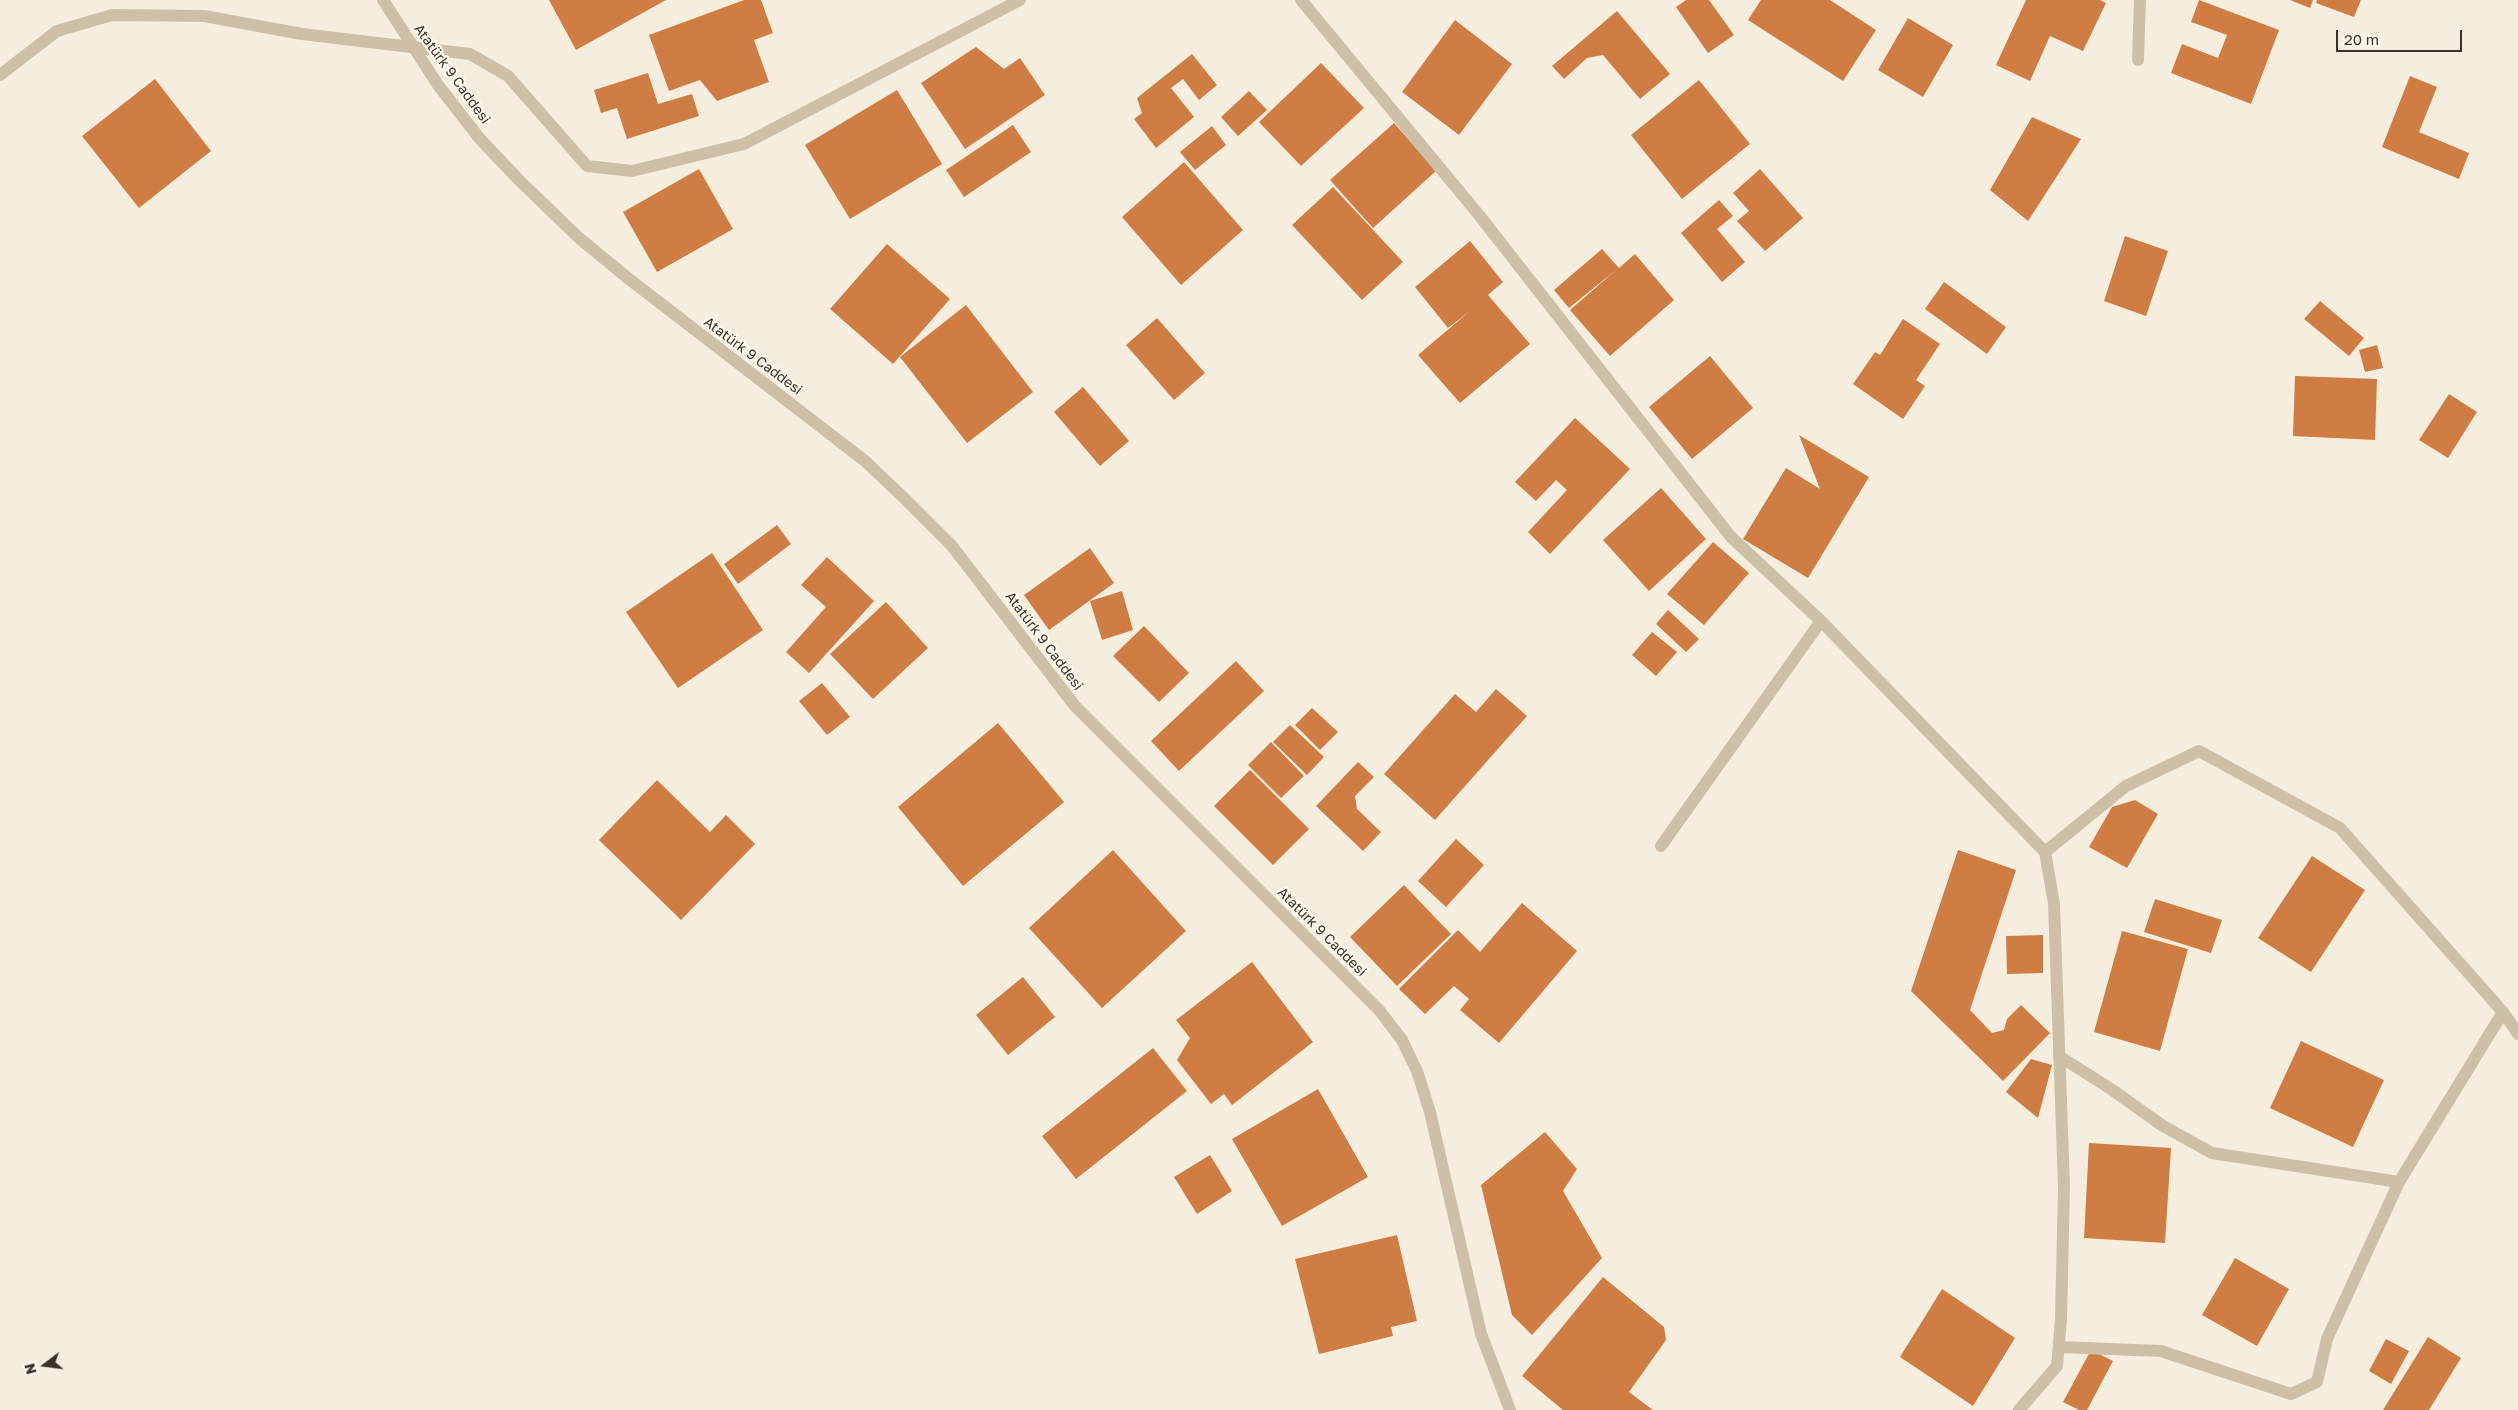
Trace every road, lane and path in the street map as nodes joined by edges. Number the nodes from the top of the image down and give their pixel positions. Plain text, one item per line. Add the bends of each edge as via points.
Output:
1 (383, 0) edge
2 (1020, 0) edge
3 (1301, 0) edge
4 (2140, 0) edge
5 (413, 46) junction
6 (2138, 60) dead end
7 (0, 76) edge
8 (1821, 621) junction
9 (1661, 846) dead end
10 (2045, 852) junction
11 (2503, 1012) junction
12 (2518, 1034) edge
13 (2059, 1056) junction
14 (2398, 1182) junction
15 (2059, 1346) junction
16 (1510, 1410) edge
17 (2019, 1410) edge

1 - 5 street, Atatürk 9 Caddesi
2 - 5 street via 744,144 632,171 586,166 508,76 470,54
3 - 8 street via 1479,215 1730,538
4 - 6 street
5 - 7 street via 302,34 204,16 112,15 56,32
5 - 16 street, Atatürk 9 Caddesi via 438,85 480,139 579,238 628,280 865,461 952,546 1088,719 1379,1010 1402,1040 1420,1079 1481,1334
8 - 9 street
8 - 10 street
10 - 11 street via 2126,786 2199,752 2340,828
10 - 13 street via 2054,904
11 - 12 street
11 - 14 street
13 - 14 street via 2163,1126 2212,1153
13 - 15 street via 2064,1187
14 - 15 street via 2326,1339 2317,1382 2291,1394 2161,1352
15 - 17 street via 2057,1366

